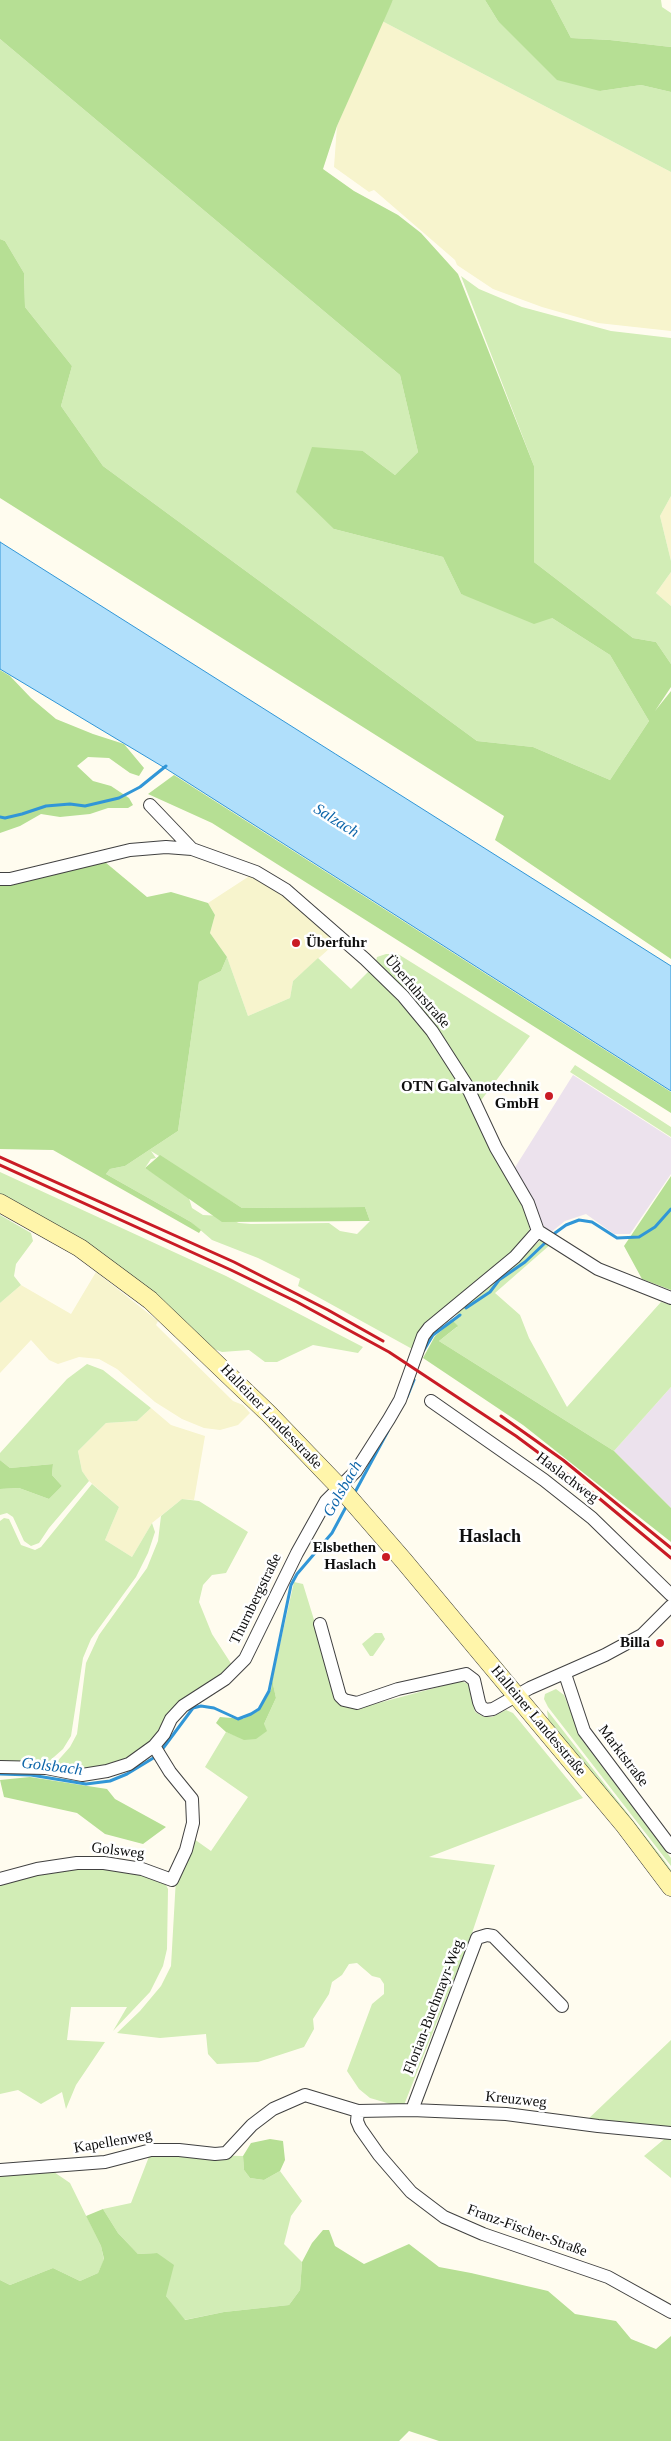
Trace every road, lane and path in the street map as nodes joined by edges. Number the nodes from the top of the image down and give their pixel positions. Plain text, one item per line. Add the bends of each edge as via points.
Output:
1 (150, 805) dead end
2 (192, 849) junction
3 (0, 879) edge
4 (0, 1203) edge
5 (538, 1231) junction
6 (671, 1298) edge
7 (431, 1401) dead end
8 (347, 1495) junction
9 (671, 1595) edge
10 (671, 1606) edge
11 (320, 1624) dead end
12 (564, 1674) junction
13 (518, 1695) junction
14 (154, 1746) junction
15 (0, 1767) edge
16 (671, 1847) edge
17 (0, 1880) edge
18 (671, 1887) edge
19 (562, 2006) dead end
20 (412, 2110) junction
21 (358, 2111) junction
22 (671, 2133) edge
23 (0, 2170) edge
24 (671, 2312) edge

1 - 2 street, Überfuhrstraße
2 - 3 street, Überfuhrstraße via 166,846 130,850
2 - 5 street, Überfuhrstraße via 256,872 286,890 366,959 403,996 432,1031 466,1084 496,1148 528,1203
4 - 8 main road, Halleiner Landesstraße via 80,1248 150,1300 224,1368
5 - 6 street via 598,1269
5 - 8 street via 515,1257 426,1332 392,1413
7 - 9 street, Haslachweg via 544,1480 592,1518
8 - 13 main road, Halleiner Landesstraße
8 - 14 street, Thurnbergstraße via 326,1501 245,1659 225,1679 183,1706
10 - 12 street via 642,1635
11 - 13 street via 340,1696 351,1703 466,1674 474,1680 479,1702 486,1710
12 - 13 street
12 - 16 street, Marktstraße via 584,1731
13 - 18 main road, Halleiner Landesstraße
14 - 15 street, Thurnbergstraße via 129,1764 107,1772 82,1775 46,1768
14 - 17 street, Golsweg via 192,1799 193,1822 186,1850 172,1880 142,1869 104,1863 37,1869
19 - 20 street, Florian-Buchmayr-Weg via 493,1936 477,1938
20 - 21 street, Kreuzweg
20 - 22 street, Kreuzweg via 506,2114
21 - 23 street, Kapellenweg via 305,2094 273,2109 252,2125 226,2153 151,2150 105,2162
21 - 24 street, Franz-Fischer-Straße via 360,2128 380,2155 412,2192 444,2218 608,2276

